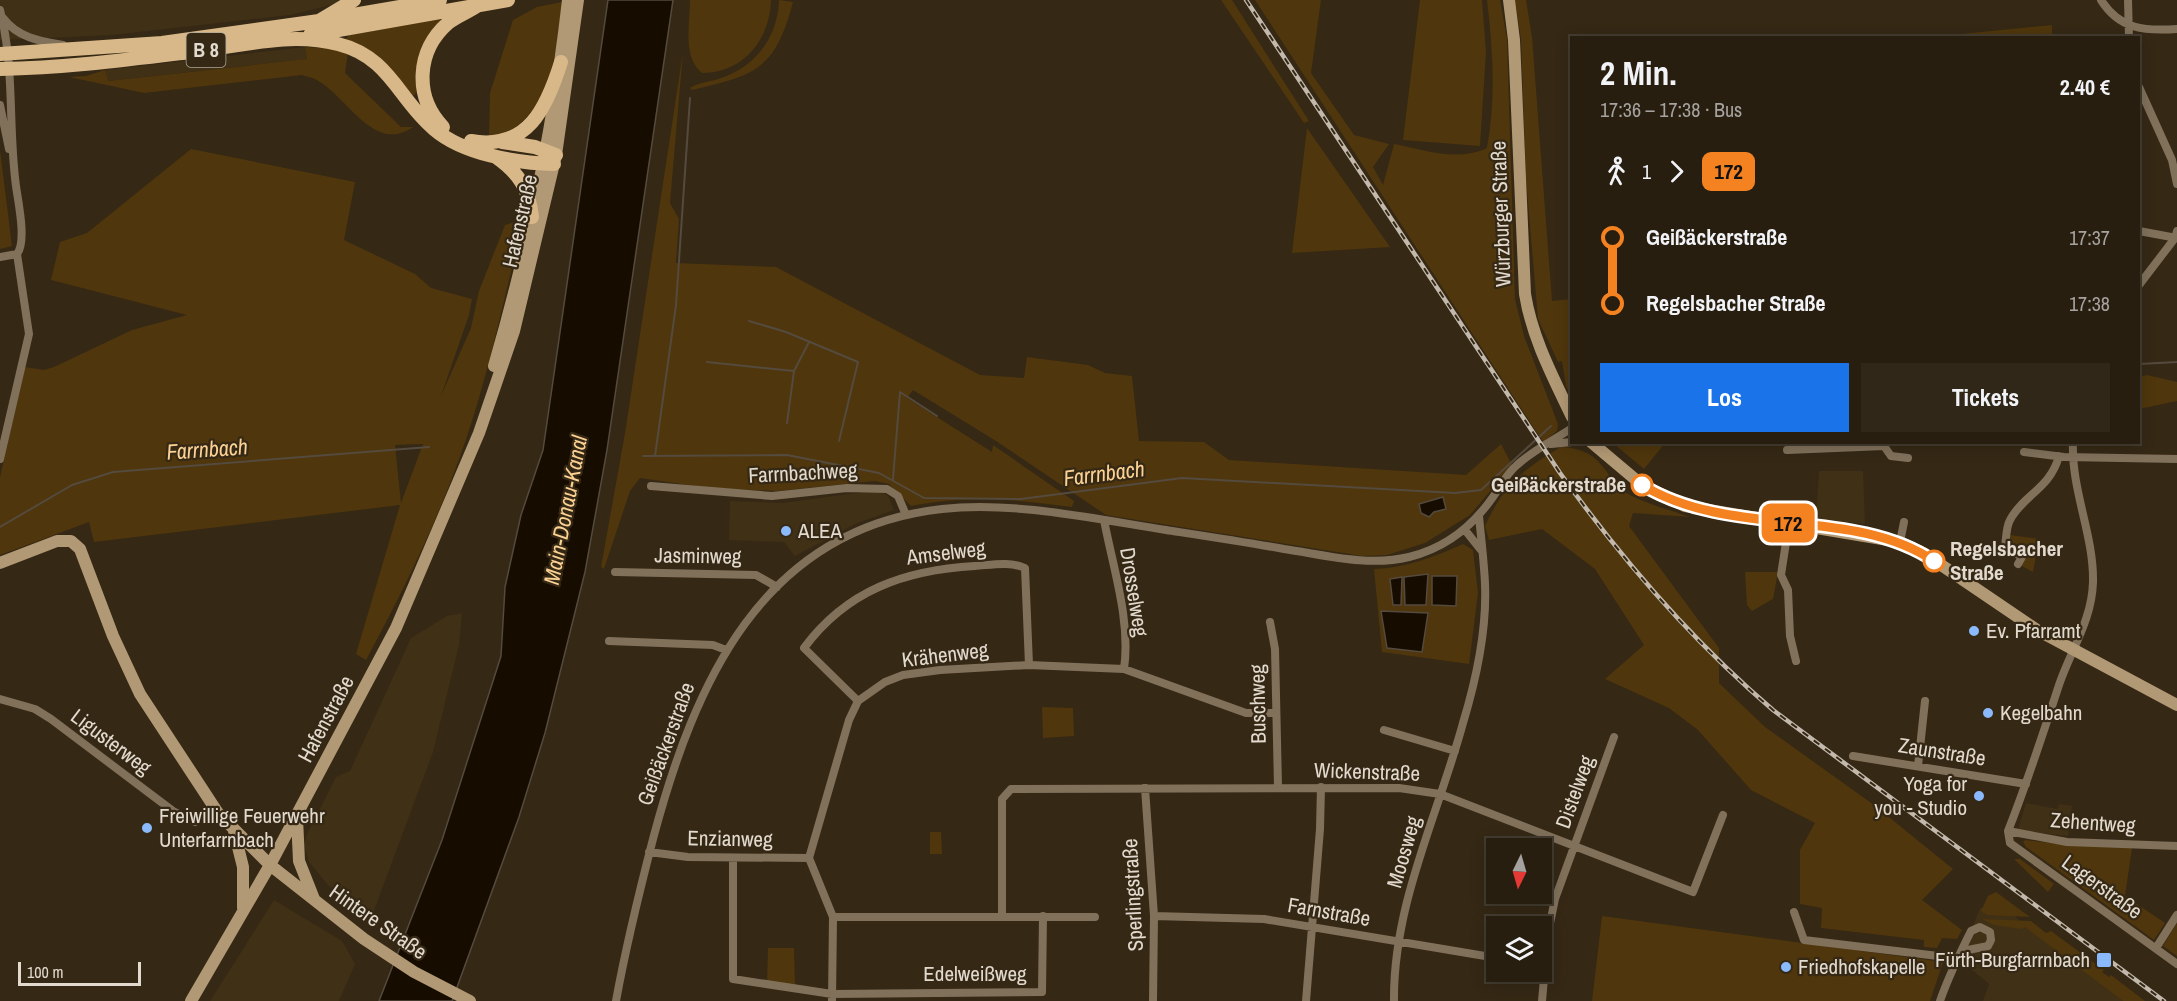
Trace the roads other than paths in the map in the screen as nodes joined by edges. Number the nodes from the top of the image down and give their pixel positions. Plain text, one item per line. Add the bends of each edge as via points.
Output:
1 (354, 0) edge
2 (440, 0) edge
3 (508, 0) edge
4 (568, 0) edge
5 (578, 0) edge
6 (1509, 0) edge
7 (2101, 0) edge
8 (2128, 0) edge
9 (477, 6) junction
10 (1, 12) edge
11 (320, 21) junction
12 (2127, 24) junction
13 (2177, 29) edge
14 (2129, 36) edge
15 (299, 37) junction
16 (81, 49) junction
17 (4, 54) edge
18 (561, 62) junction
19 (4, 69) edge
20 (2140, 89) edge
21 (0, 105) edge
22 (1, 115) edge
23 (500, 142) junction
24 (492, 154) junction
25 (12, 158) junction
26 (550, 158) junction
27 (2177, 184) edge
28 (532, 217) junction
29 (2140, 231) edge
30 (2176, 236) edge
31 (17, 254) junction
32 (0, 257) edge
33 (2140, 284) edge
34 (1570, 413) edge
35 (1570, 429) edge
36 (1570, 442) edge
37 (1548, 444) junction
38 (1591, 444) edge
39 (2073, 444) edge
40 (472, 445) junction
41 (1787, 450) dead end
42 (2024, 452) dead end
43 (2059, 456) junction
44 (2073, 457) junction
45 (1908, 458) dead end
46 (0, 459) edge
47 (2177, 459) edge
48 (651, 486) dead end
49 (906, 515) junction
50 (1479, 516) junction
51 (1104, 520) junction
52 (1904, 522) dead end
53 (1789, 523) junction
54 (1465, 530) junction
55 (1900, 542) junction
56 (1481, 550) junction
57 (2020, 561) dead end
58 (0, 563) edge
59 (615, 572) dead end
60 (777, 587) junction
61 (1270, 622) dead end
62 (609, 641) dead end
63 (726, 650) junction
64 (2074, 651) junction
65 (1796, 661) dead end
66 (1029, 665) junction
67 (1124, 669) junction
68 (0, 699) edge
69 (858, 701) junction
70 (1925, 701) dead end
71 (2177, 705) edge
72 (1276, 713) junction
73 (1384, 730) dead end
74 (1614, 737) dead end
75 (1455, 751) junction
76 (1853, 756) dead end
77 (1918, 766) junction
78 (2026, 784) junction
79 (1278, 787) junction
80 (1321, 787) junction
81 (1145, 788) junction
82 (1440, 794) junction
83 (298, 814) junction
84 (1723, 815) dead end
85 (195, 822) dead end
86 (233, 828) junction
87 (2008, 835) junction
88 (2177, 846) edge
89 (1574, 847) junction
90 (649, 852) junction
91 (733, 858) junction
92 (809, 858) junction
93 (270, 866) junction
94 (314, 900) junction
95 (243, 910) junction
96 (1794, 912) dead end
97 (2177, 915) edge
98 (1002, 916) junction
99 (1043, 916) junction
100 (1154, 916) junction
101 (1552, 916) edge
102 (833, 917) junction
103 (1095, 917) dead end
104 (1312, 927) junction
105 (1398, 942) junction
106 (2156, 948) junction
107 (1963, 951) dead end
108 (1486, 956) edge
109 (1955, 958) junction
110 (2177, 964) edge
111 (1543, 982) edge
112 (832, 997) edge
113 (191, 1001) edge
114 (470, 1001) edge
115 (616, 1001) edge
116 (1153, 1001) edge
117 (1306, 1001) edge
118 (1394, 1001) edge
119 (1542, 1001) edge
120 (1941, 1001) edge

1 - 11 main road
2 - 11 main road, B 8
3 - 9 main road, B 8
4 - 18 street, Hafenstraße
5 - 26 street, Hafenstraße
6 - 34 street, Würzburger Straße via 1525,294 1545,360
7 - 12 street
8 - 12 street
9 - 15 main road, B 8
9 - 23 main road via 449,23 433,39 424,59 423,93 434,117 454,135 484,143
10 - 16 street via 15,30 34,40
10 - 17 street
11 - 16 main road, B 8 via 162,43
12 - 13 street via 2148,30
12 - 14 street
15 - 19 main road, B 8
15 - 24 main road via 338,44 368,57 381,65 432,128 455,143
16 - 17 main road, B 8
17 - 19 street
18 - 23 main road via 551,95 535,121
18 - 26 street, Hafenstraße
19 - 25 street
20 - 27 street via 2172,160
21 - 22 street
22 - 25 street
23 - 26 main road
24 - 26 main road
24 - 28 main road via 511,168 524,185
25 - 31 street via 22,245
26 - 28 street, Hafenstraße
26 - 40 street, Hafenstraße via 514,331
28 - 40 street, Hafenstraße
29 - 30 street
30 - 33 street
31 - 32 street
31 - 46 street via 29,334
35 - 37 street, Geißäckerstraße
36 - 37 street, Geißäckerstraße
37 - 50 street, Geißäckerstraße via 1516,465
38 - 53 street via 1642,485 1685,506
39 - 44 street
40 - 83 street, Hafenstraße via 396,628
41 - 45 street via 1884,446 1891,456
42 - 43 street
43 - 44 street
43 - 57 street via 2041,489 2023,501 2008,521 2005,548
44 - 47 street
44 - 64 street via 2093,584 2089,611
48 - 49 street, Farrnbachweg via 772,496 847,488 887,489 898,496
49 - 51 street, Geißäckerstraße via 994,508
49 - 60 street, Geißäckerstraße via 827,547
50 - 54 street, Geißäckerstraße
50 - 56 street, Moosweg
51 - 54 street, Geißäckerstraße via 1368,561 1411,556
51 - 67 street, Drosselweg via 1123,622
52 - 55 street
53 - 55 street
53 - 65 street via 1781,576 1788,590 1790,636
54 - 56 street
55 - 64 street
56 - 75 street, Moosweg via 1485,585 1483,621
58 - 86 street, Hintere Straße via 57,542 71,541 80,549 116,645 140,694 218,813
59 - 60 street, Jasminweg via 756,575
60 - 63 street, Geißäckerstraße
61 - 72 street, Buschweg via 1275,649
62 - 63 street via 713,645
63 - 90 street, Geißäckerstraße via 682,741
64 - 71 street
64 - 78 street
66 - 67 street, Krähenweg
66 - 69 street, Krähenweg via 919,672 885,682
66 - 69 street, Amselweg via 1025,568 1013,564 968,566 909,574 878,586 847,605 804,648
67 - 72 street, Krähenweg via 1246,714
68 - 85 street, Ligusterweg via 35,709 51,719 173,811
69 - 92 street via 841,741
70 - 77 street
72 - 79 street, Buschweg
73 - 75 street
74 - 89 street, Distelweg
75 - 82 street, Moosweg
76 - 77 street, Zaunstraße
77 - 78 street, Zaunstraße
78 - 87 street
79 - 80 street, Wickenstraße
79 - 81 street, Wickenstraße
80 - 82 street, Wickenstraße via 1400,788
80 - 104 street
81 - 98 street, Wickenstraße via 1011,789 1002,799
81 - 100 street, Sperlingstraße
82 - 89 street, Wickenstraße
82 - 105 street, Moosweg
83 - 93 street, Hafenstraße
83 - 94 street via 299,861
84 - 89 street, Wickenstraße via 1693,892
86 - 93 street, Hintere Straße
86 - 95 street via 243,867
87 - 88 street, Zehentweg via 2067,842
87 - 106 street, Lagerstraße via 2010,843
89 - 101 street, Distelweg
90 - 91 street, Enzianweg
90 - 115 street, Geißäckerstraße
91 - 92 street, Enzianweg
91 - 112 street via 734,979
92 - 102 street
93 - 94 street, Hintere Straße
93 - 95 street, Hafenstraße
94 - 114 street, Hintere Straße via 414,972
95 - 113 street, Hafenstraße
96 - 109 street via 1804,940
97 - 106 street
98 - 99 street
98 - 102 street
99 - 103 street
99 - 112 street, Edelweißweg via 1042,992
100 - 104 street, Farnstraße via 1264,919
100 - 116 street, Sperlingstraße
102 - 112 street
104 - 105 street, Farnstraße
104 - 117 street
105 - 108 street, Farnstraße
105 - 118 street, Moosweg
106 - 110 street, Lagerstraße
107 - 109 street
109 - 120 street
111 - 119 street, Distelweg

